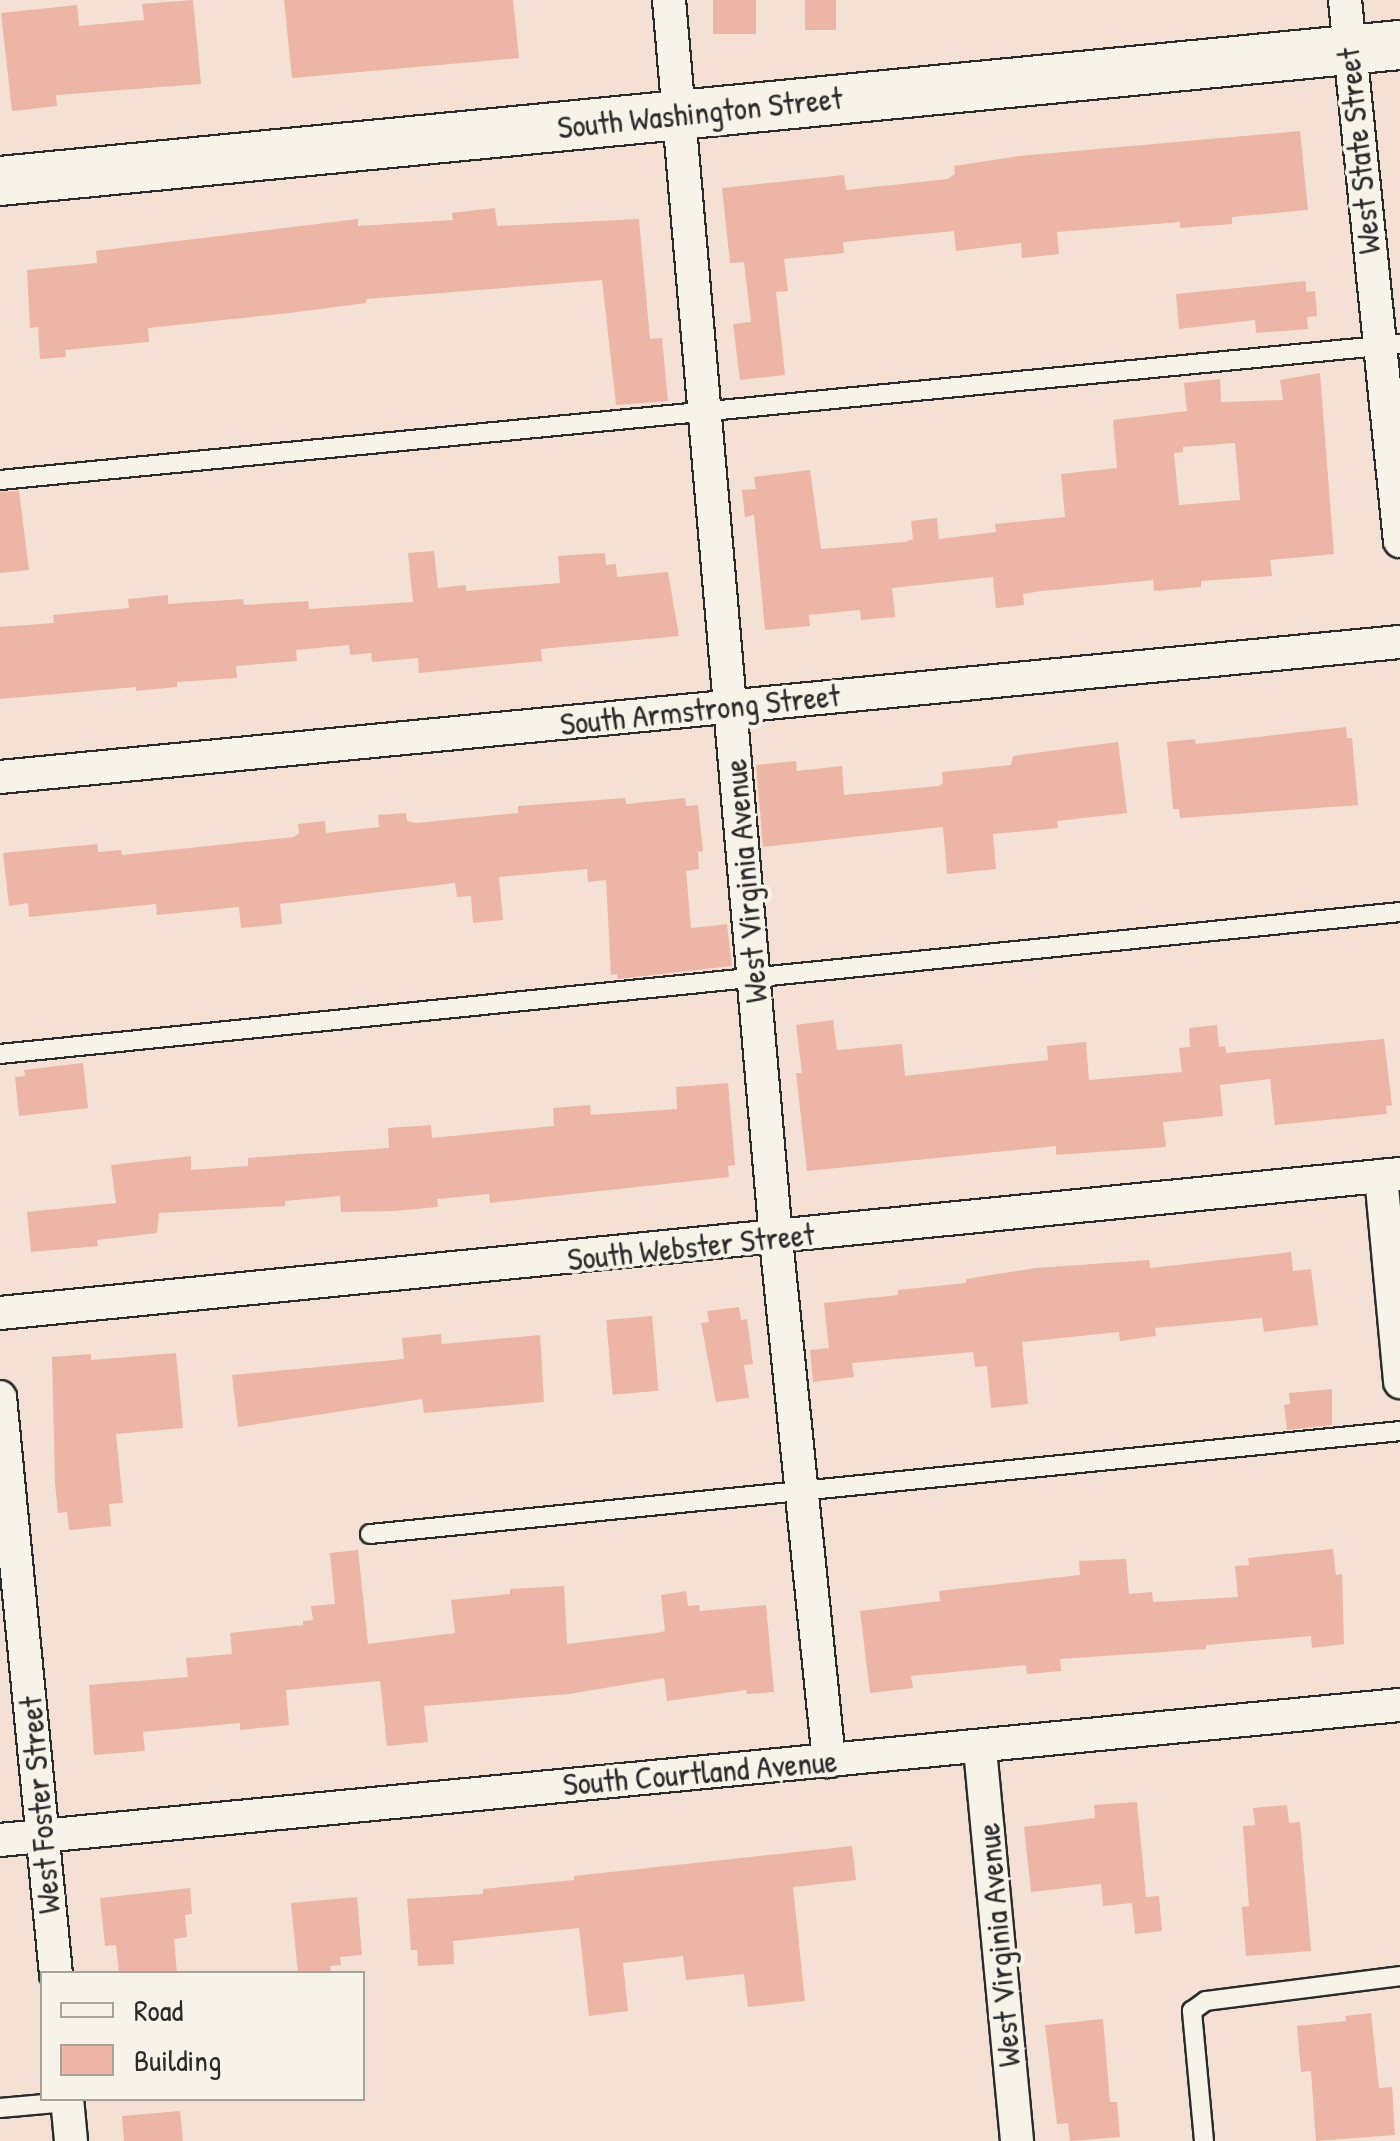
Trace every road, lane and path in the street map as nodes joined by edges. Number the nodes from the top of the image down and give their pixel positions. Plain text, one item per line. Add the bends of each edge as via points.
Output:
1 (668, 0) edge
2 (1345, 0) edge
3 (1400, 46) edge
4 (1349, 50) junction
5 (678, 115) junction
6 (0, 182) edge
7 (1389, 346) edge
8 (705, 414) junction
9 (0, 480) edge
10 (1400, 541) edge
11 (1400, 642) edge
12 (731, 706) junction
13 (0, 778) edge
14 (1400, 912) edge
15 (753, 977) junction
16 (0, 1054) edge
17 (1390, 1175) edge
18 (776, 1239) junction
19 (0, 1313) edge
20 (1400, 1382) edge
21 (0, 1397) edge
22 (1400, 1431) edge
23 (801, 1489) junction
24 (370, 1534) dead end
25 (8, 1566) edge
26 (1400, 1705) edge
27 (980, 1749) junction
28 (829, 1761) junction
29 (44, 1836) junction
30 (0, 1840) edge
31 (56, 1971) edge
32 (1400, 1976) edge
33 (59, 2101) edge
34 (67, 2101) edge
35 (0, 2108) edge
36 (71, 2141) edge
37 (1017, 2141) edge
38 (1204, 2141) edge

1 - 5 street, West Virginia Avenue
2 - 4 street, West State Street
3 - 4 main road, South Washington Street
4 - 5 main road, South Washington Street
4 - 7 street, West State Street
5 - 6 main road, South Washington Street
5 - 8 street, West Virginia Avenue
7 - 8 lane
7 - 10 street, West State Street
8 - 9 lane
8 - 12 street, West Virginia Avenue
11 - 12 street, South Armstrong Street
12 - 13 street, South Armstrong Street
12 - 15 street, West Virginia Avenue
14 - 15 lane
15 - 16 lane
15 - 18 street, West Virginia Avenue
17 - 18 street, South Webster Street
17 - 20 street
18 - 19 street, South Webster Street
18 - 23 street, West Virginia Avenue
21 - 25 street, West Foster Street
22 - 23 lane
23 - 24 lane
23 - 28 street, West Virginia Avenue
25 - 29 street, West Foster Street
26 - 27 street, South Courtland Avenue
27 - 28 street, South Courtland Avenue
27 - 37 street, West Virginia Avenue
28 - 29 street, South Courtland Avenue
29 - 30 street, South Courtland Avenue
29 - 31 street, West Foster Street
32 - 38 lane via 1206,2001 1192,2012
33 - 35 lane
34 - 36 street

